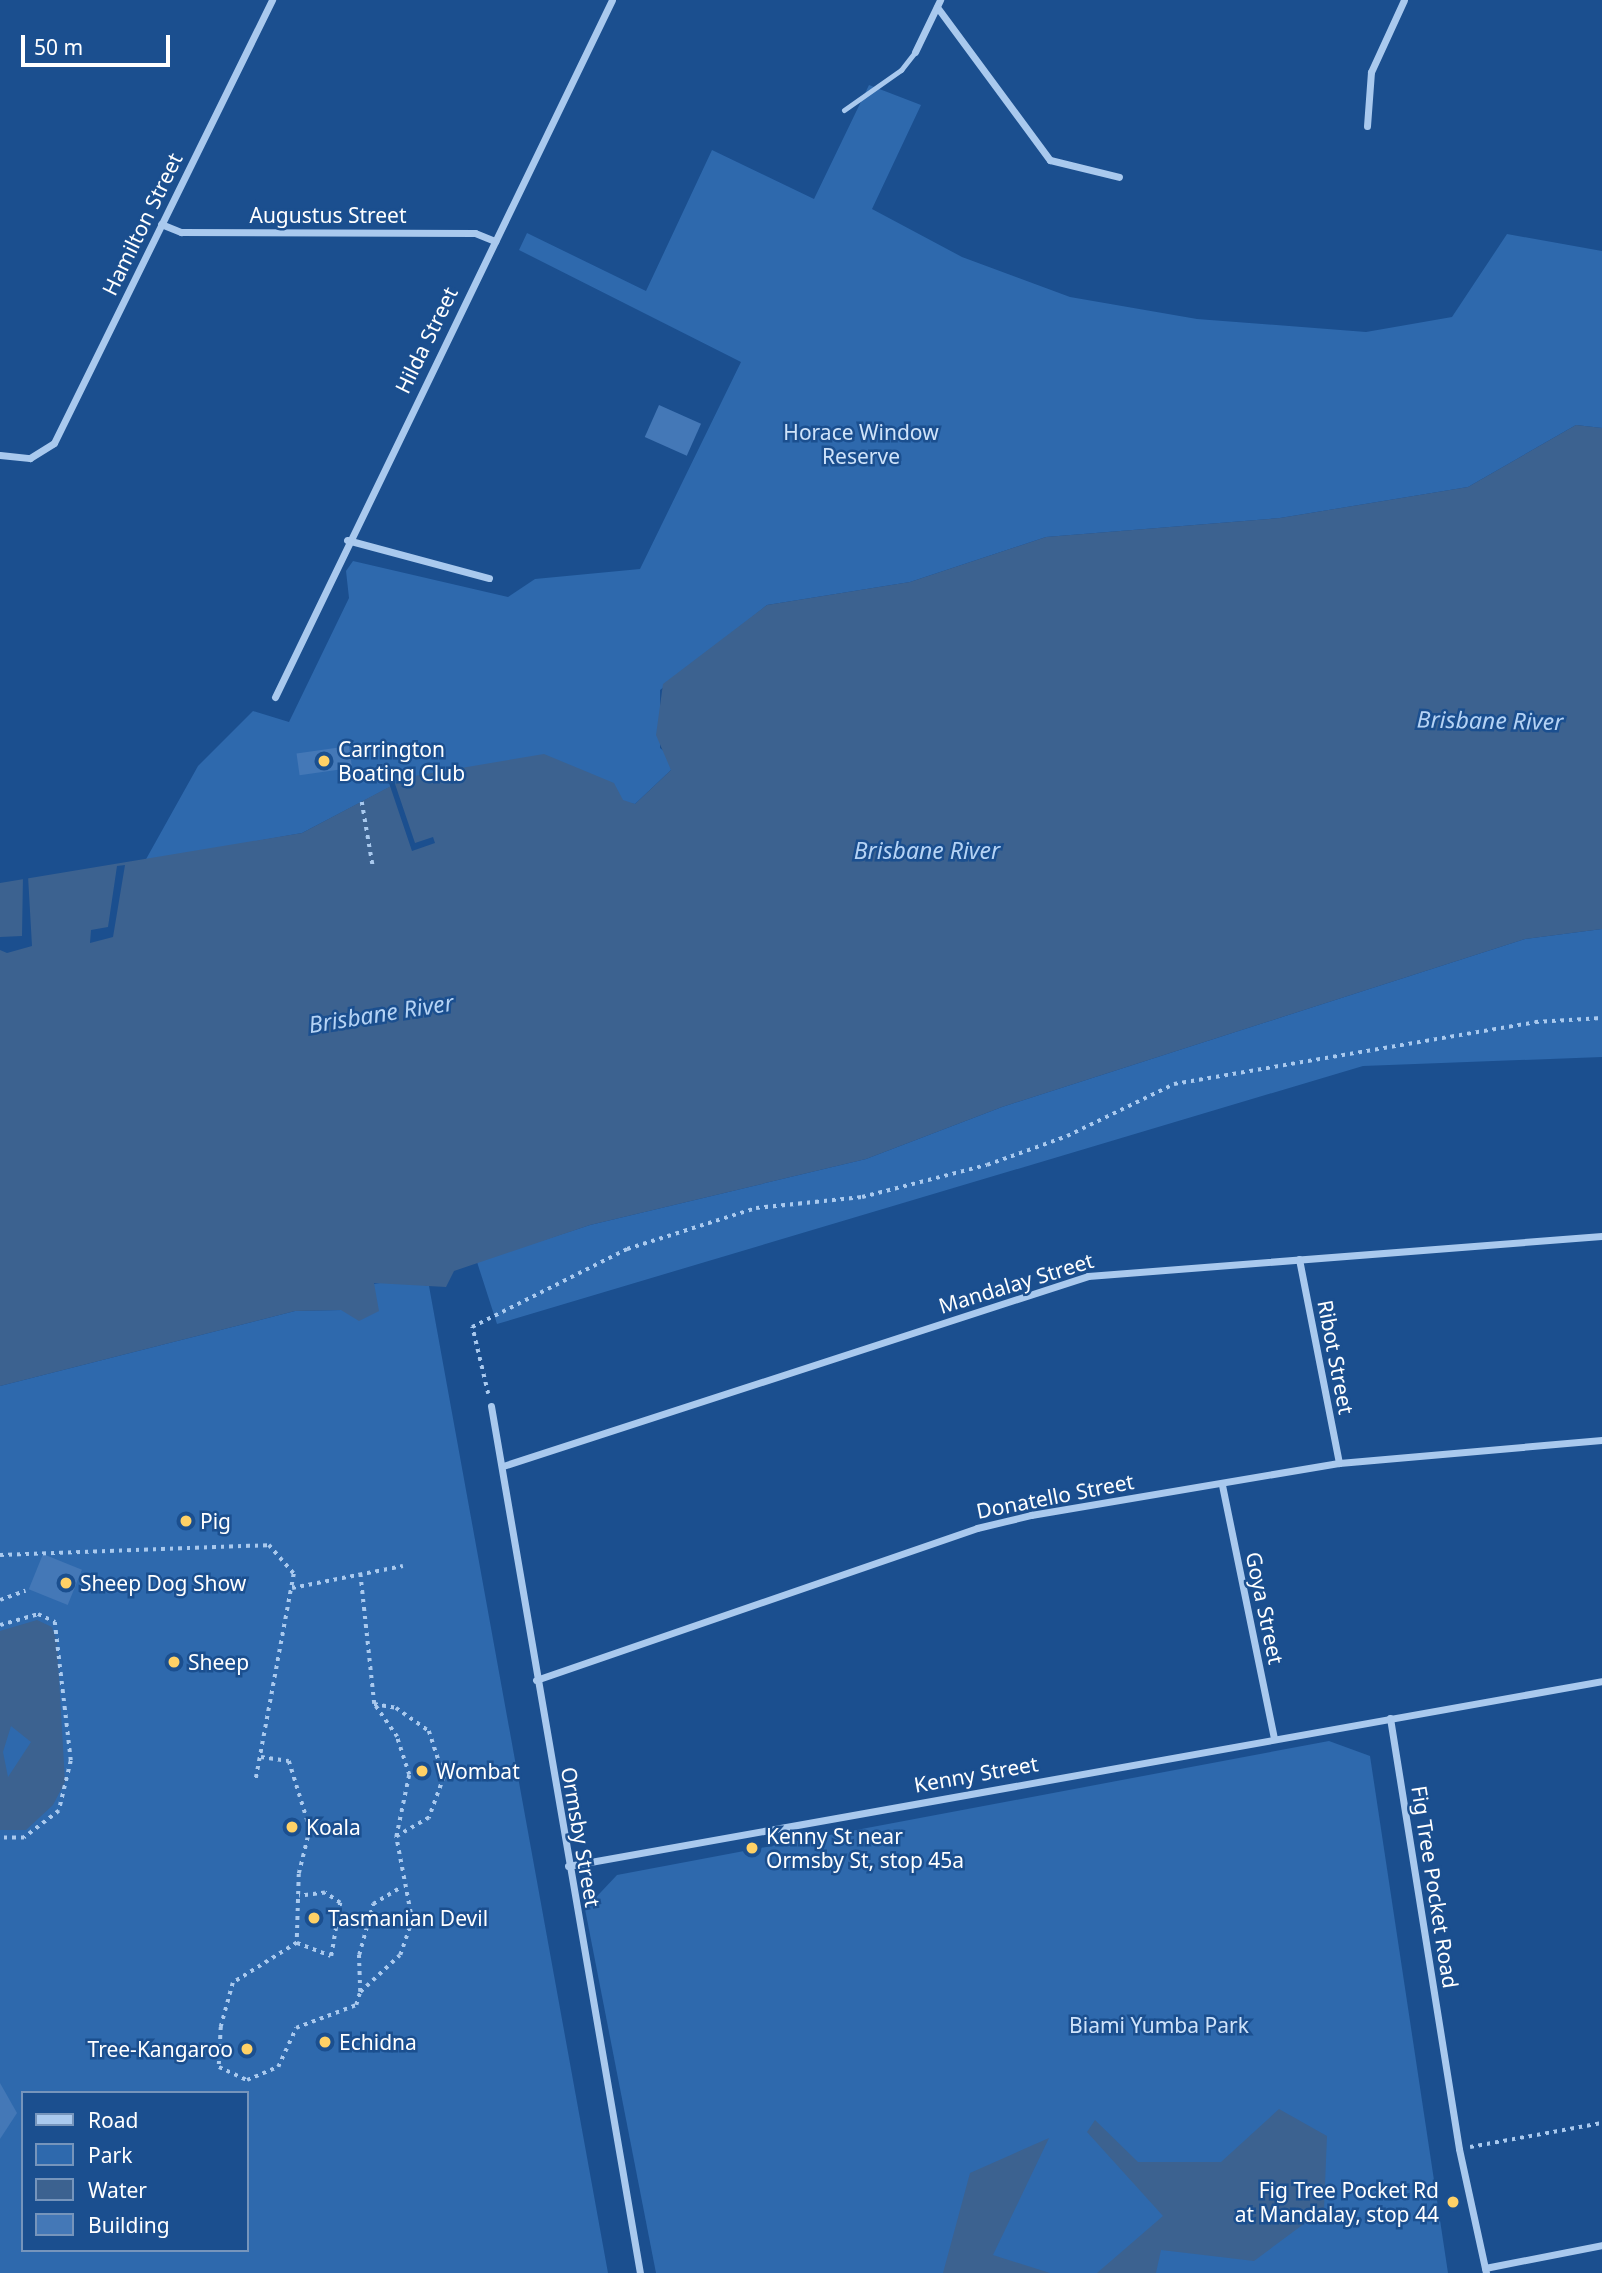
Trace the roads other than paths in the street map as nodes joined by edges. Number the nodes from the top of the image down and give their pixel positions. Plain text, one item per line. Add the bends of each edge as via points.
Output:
1 (272, 0) edge
2 (612, 0) edge
3 (1404, 0) edge
4 (939, 3) edge
5 (915, 52) joint
6 (844, 110) dead end
7 (1367, 126) dead end
8 (1119, 177) dead end
9 (161, 224) junction
10 (495, 241) junction
11 (0, 456) edge
12 (346, 540) junction
13 (489, 578) dead end
14 (275, 697) dead end
15 (1602, 1236) edge
16 (1299, 1259) junction
17 (491, 1406) road end
18 (1602, 1440) edge
19 (1339, 1462) junction
20 (503, 1466) junction
21 (1222, 1485) junction
22 (536, 1680) junction
23 (1602, 1681) edge
24 (1390, 1718) junction
25 (1274, 1738) junction
26 (568, 1866) junction
27 (1602, 2245) edge
28 (1485, 2271) edge
29 (640, 2273) edge

1 - 9 street, Hamilton Street
2 - 10 street, Hilda Street
3 - 7 street via 1371,72
4 - 5 street
4 - 8 street via 1050,160
5 - 6 lane via 901,70
9 - 10 street, Augustus Street via 181,232 475,233
9 - 11 street, Hamilton Street via 60,433 37,456
10 - 12 street, Hilda Street
12 - 13 street
12 - 14 street, Hilda Street
15 - 16 street, Mandalay Street
16 - 19 street, Ribot Street
16 - 20 street, Mandalay Street via 1088,1276
17 - 20 street, Ormsby Street
18 - 19 street, Donatello Street
19 - 21 street, Donatello Street
20 - 22 street, Ormsby Street
21 - 22 street, Donatello Street via 977,1528
21 - 25 street, Goya Street
22 - 26 street, Ormsby Street
23 - 24 street
24 - 25 street, Kenny Street
24 - 28 street, Fig Tree Pocket Road via 1459,2149
25 - 26 street, Kenny Street
26 - 29 street, Ormsby Street
27 - 28 street

